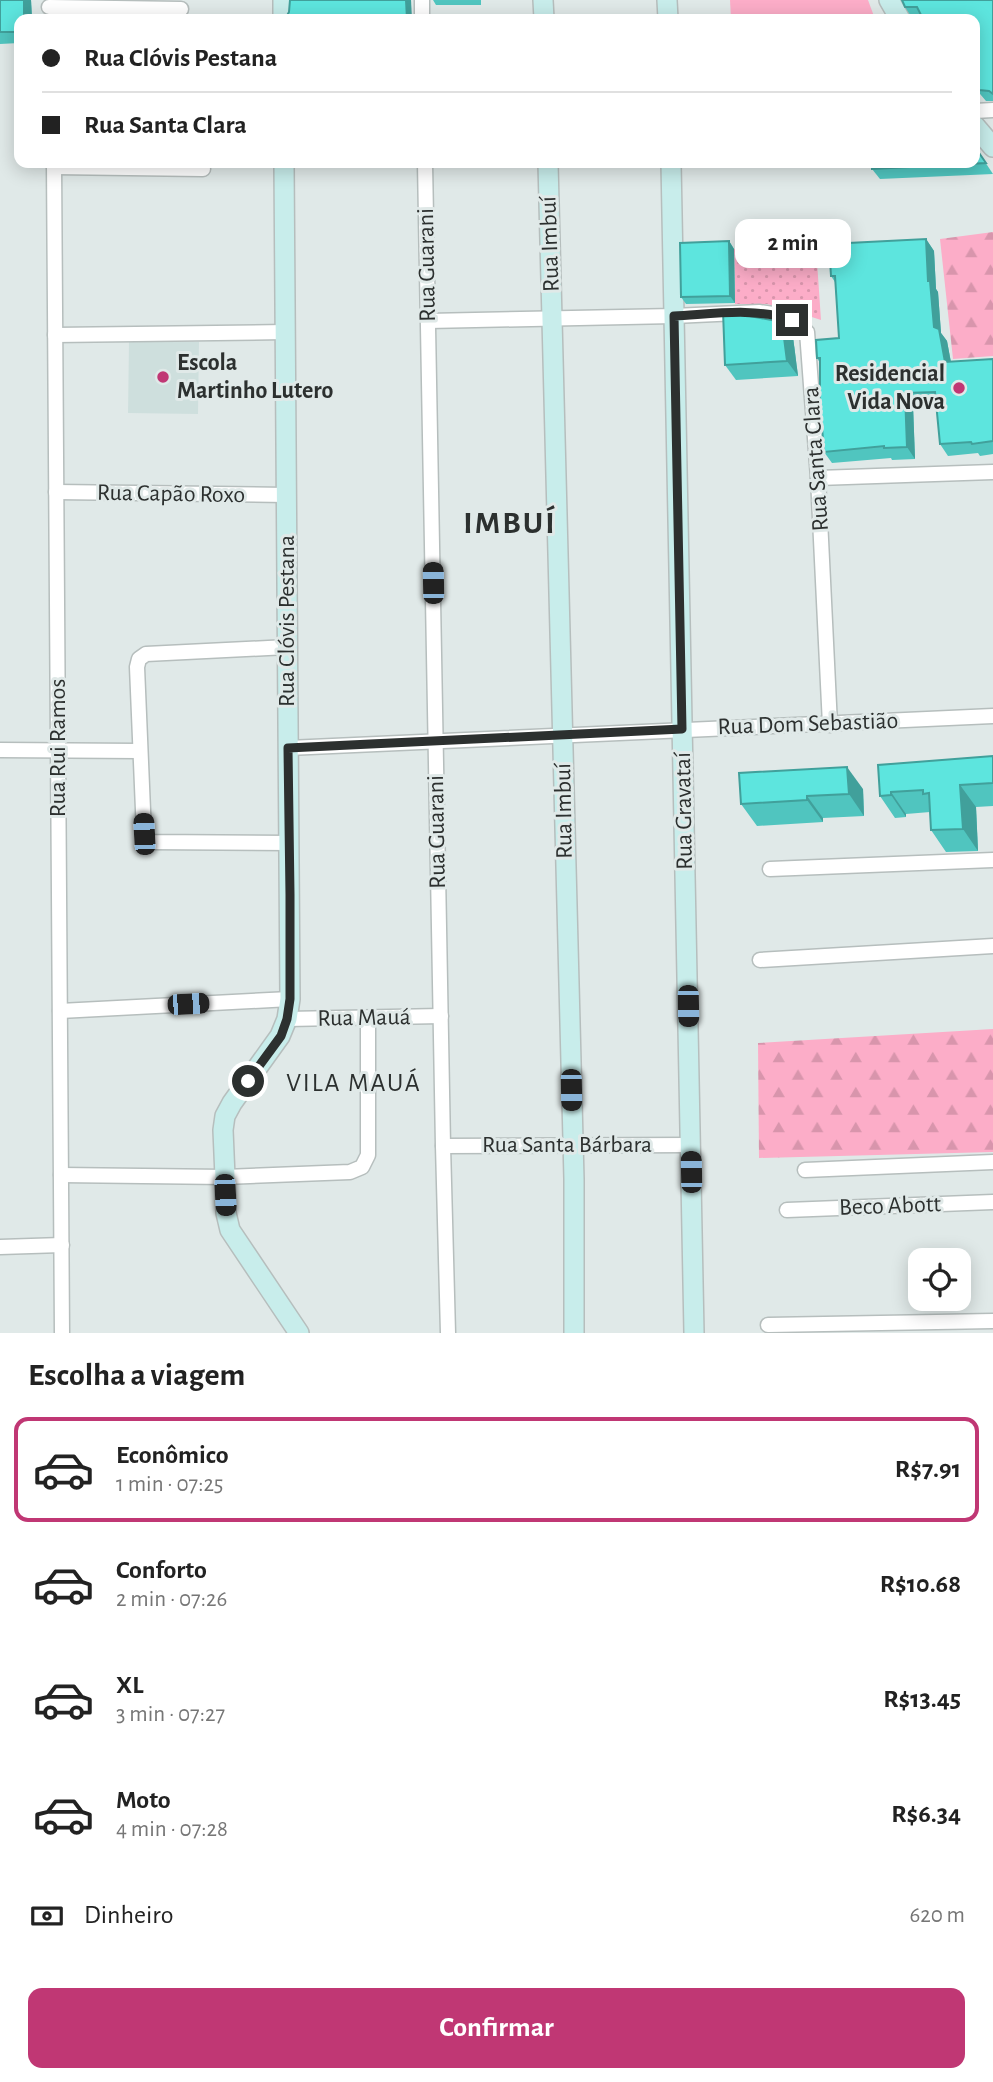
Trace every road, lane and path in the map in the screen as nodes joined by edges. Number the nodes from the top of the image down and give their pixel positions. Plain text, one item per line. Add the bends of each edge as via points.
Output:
1 (49, 9) edge
2 (181, 9) dead end
3 (980, 132) edge
4 (993, 147) edge
5 (54, 168) edge
6 (166, 168) edge
7 (284, 168) edge
8 (425, 168) edge
9 (548, 168) edge
10 (671, 168) edge
11 (203, 169) dead end
12 (674, 316) junction
13 (552, 318) junction
14 (428, 321) junction
15 (285, 332) junction
16 (55, 335) junction
17 (993, 472) edge
18 (818, 478) junction
19 (56, 492) junction
20 (286, 495) junction
21 (287, 648) junction
22 (993, 716) edge
23 (830, 724) junction
24 (682, 729) junction
25 (562, 735) junction
26 (436, 741) junction
27 (288, 748) junction
28 (0, 750) edge
29 (58, 750) junction
30 (139, 751) junction
31 (290, 843) junction
32 (993, 860) edge
33 (770, 869) dead end
34 (993, 946) edge
35 (760, 960) dead end
36 (290, 999) junction
37 (60, 1011) junction
38 (440, 1016) junction
39 (368, 1018) junction
40 (287, 1019) junction
41 (573, 1145) junction
42 (690, 1145) junction
43 (443, 1146) junction
44 (993, 1161) edge
45 (805, 1170) dead end
46 (61, 1175) junction
47 (225, 1177) junction
48 (993, 1202) edge
49 (787, 1210) dead end
50 (62, 1245) junction
51 (0, 1247) edge
52 (993, 1321) edge
53 (768, 1325) dead end
54 (62, 1333) edge
55 (299, 1333) edge
56 (448, 1333) edge
57 (574, 1333) edge
58 (694, 1333) edge

1 - 2 street
3 - 4 street
5 - 16 street, Rua Rui Ramos
6 - 11 street
7 - 15 street, Rua Clóvis Pestana
8 - 14 street, Rua Guarani
9 - 13 street, Rua Imbuí
10 - 12 street, Rua Gravataí
12 - 13 street, Rua Santa Clara
12 - 18 street, Rua Santa Clara via 759,312 792,320 807,332
12 - 24 street, Rua Gravataí
13 - 14 street, Rua Santa Clara
13 - 25 street, Rua Imbuí
14 - 26 street, Rua Guarani
15 - 16 street
15 - 20 street, Rua Clóvis Pestana
16 - 19 street, Rua Rui Ramos
17 - 18 street
18 - 23 street, Rua Santa Clara
19 - 20 street, Rua Capão Roxo
19 - 29 street, Rua Rui Ramos
20 - 21 street, Rua Clóvis Pestana
21 - 27 street, Rua Clóvis Pestana
21 - 30 street via 146,654 137,667
22 - 23 street, Rua Dom Sebastião
23 - 24 street, Rua Dom Sebastião
24 - 25 street, Rua Dom Sebastião
24 - 42 street, Rua Gravataí
25 - 26 street, Rua Dom Sebastião
25 - 41 street, Rua Imbuí
26 - 27 street, Rua Dom Sebastião
26 - 38 street, Rua Guarani
27 - 31 street, Rua Clóvis Pestana
28 - 29 street
29 - 30 street
29 - 37 street, Rua Rui Ramos
30 - 31 street via 144,834 149,842
31 - 36 street, Rua Clóvis Pestana
32 - 33 street
34 - 35 street
36 - 37 street
36 - 40 street, Rua Clóvis Pestana
37 - 46 street, Rua Rui Ramos
38 - 39 street, Rua Mauá
38 - 43 street, Rua Guarani
39 - 40 street, Rua Mauá
39 - 47 street via 368,1155 362,1167 350,1172
40 - 47 street, Rua Clóvis Pestana via 281,1036 225,1116
41 - 42 street, Rua Santa Bárbara
41 - 43 street, Rua Santa Bárbara
41 - 57 street, Rua Imbuí
42 - 58 street, Rua Gravataí
43 - 56 street, Rua Guarani
44 - 45 street
46 - 47 street
46 - 50 street, Rua Rui Ramos
47 - 55 street, Rua Clóvis Pestana via 230,1230
48 - 49 street, Beco Abott
50 - 51 street
50 - 54 street, Rua Rui Ramos
52 - 53 street

